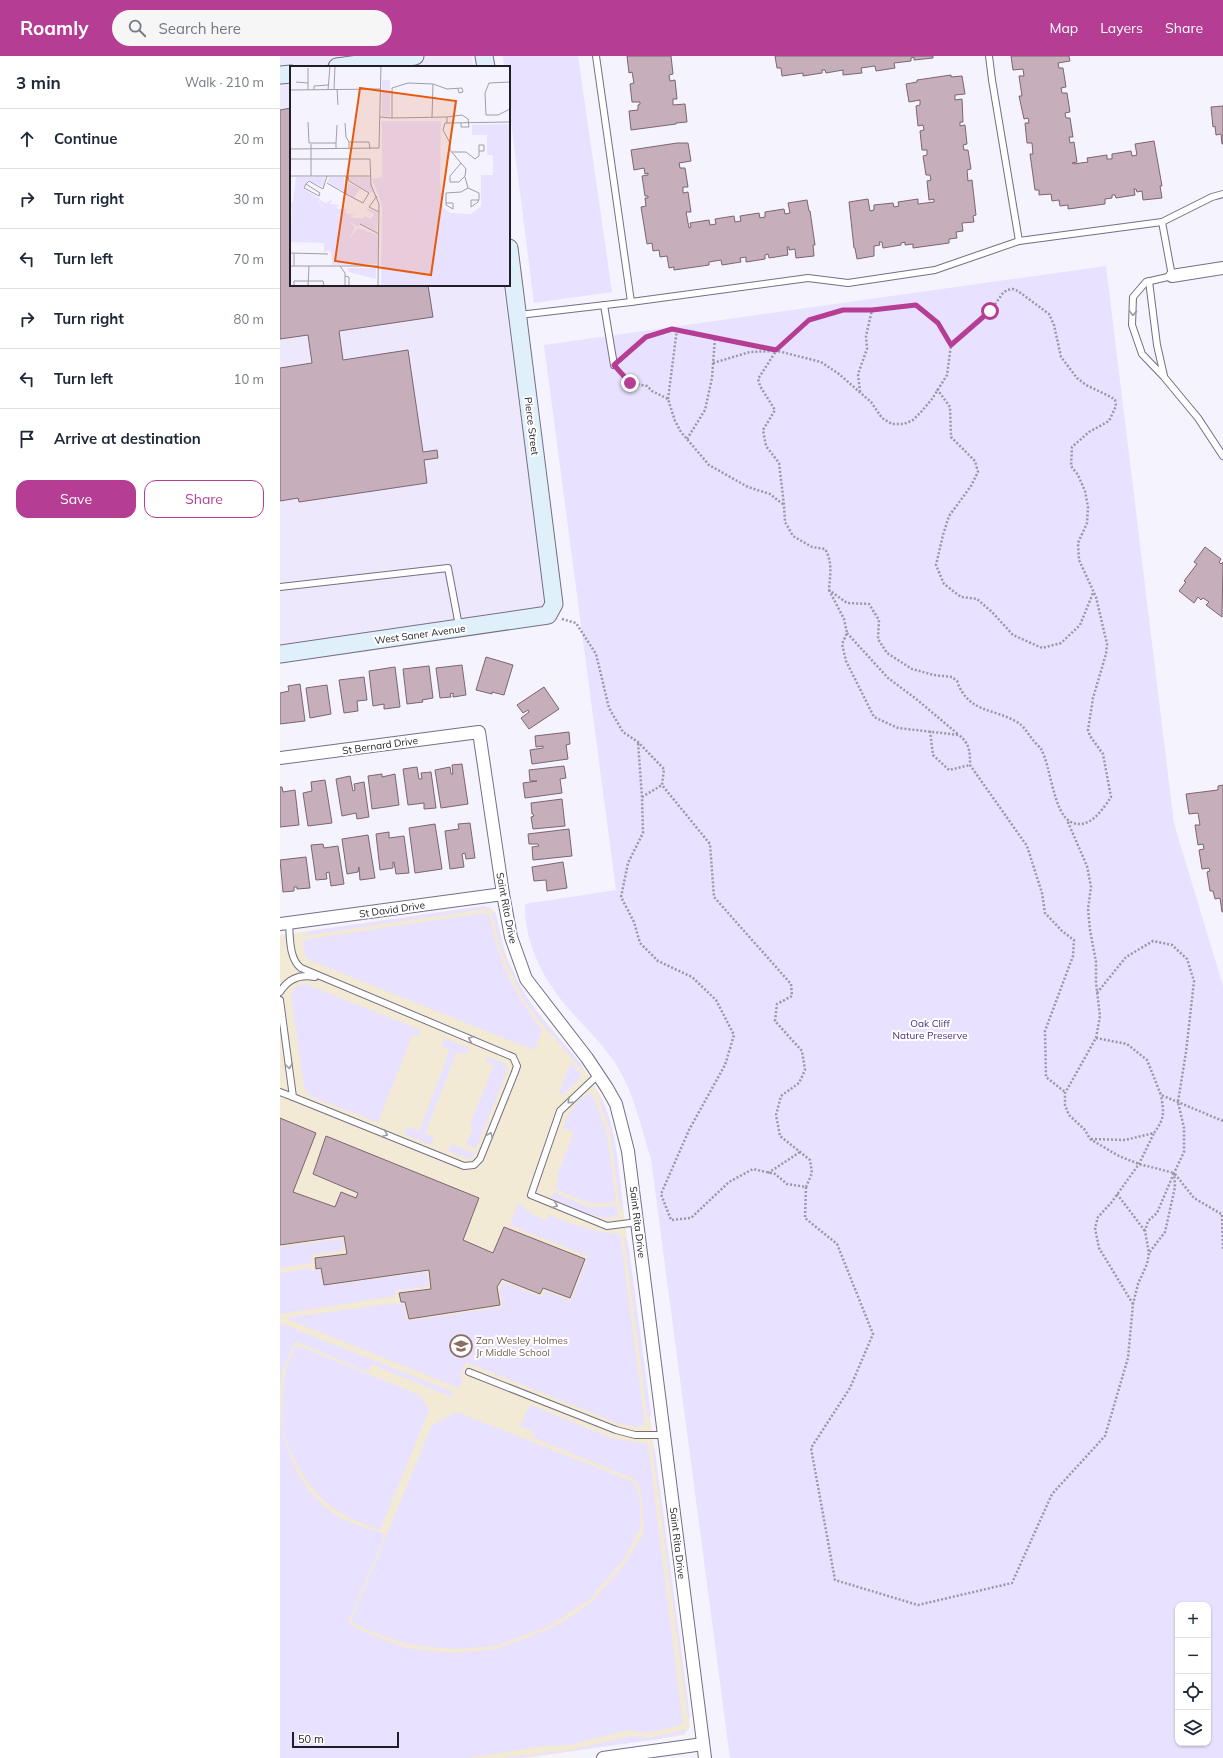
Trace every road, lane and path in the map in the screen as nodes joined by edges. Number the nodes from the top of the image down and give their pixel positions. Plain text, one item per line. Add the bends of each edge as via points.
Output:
1 (415, 56) edge
2 (484, 56) edge
3 (596, 56) edge
4 (989, 56) edge
5 (344, 66) edge
6 (486, 66) edge
7 (290, 74) edge
8 (280, 75) edge
9 (1223, 194) edge
10 (1162, 222) junction
11 (1019, 241) junction
12 (510, 256) edge
13 (1223, 268) edge
14 (1172, 276) junction
15 (1149, 281) junction
16 (631, 302) junction
17 (604, 305) junction
18 (872, 310) junction
19 (518, 316) junction
20 (677, 329) junction
21 (714, 338) junction
22 (951, 345) junction
23 (776, 350) junction
24 (713, 363) junction
25 (614, 365) junction
26 (1164, 377) junction
27 (937, 389) junction
28 (860, 392) junction
29 (668, 399) junction
30 (687, 439) junction
31 (1223, 456) edge
32 (784, 505) junction
33 (280, 587) edge
34 (829, 590) junction
35 (1093, 592) junction
36 (551, 609) junction
37 (460, 628) junction
38 (847, 633) junction
39 (280, 654) edge
40 (930, 731) junction
41 (479, 732) joint
42 (959, 735) junction
43 (638, 742) junction
44 (280, 758) edge
45 (970, 765) junction
46 (662, 785) junction
47 (642, 796) junction
48 (1066, 818) junction
49 (503, 894) junction
50 (284, 924) edge
51 (321, 978) junction
52 (280, 992) edge
53 (1097, 994) junction
54 (280, 1000) edge
55 (1096, 1038) junction
56 (599, 1074) junction
57 (280, 1092) edge
58 (1065, 1093) junction
59 (1161, 1095) junction
60 (293, 1097) junction
61 (1178, 1102) junction
62 (1223, 1121) edge
63 (1154, 1133) junction
64 (1090, 1139) junction
65 (800, 1152) junction
66 (1139, 1164) junction
67 (768, 1173) junction
68 (1174, 1173) junction
69 (806, 1187) junction
70 (1117, 1194) junction
71 (1222, 1215) edge
72 (638, 1222) junction
73 (1145, 1231) junction
74 (1223, 1249) edge
75 (1149, 1253) junction
76 (1133, 1304) junction
77 (468, 1372) dead end
78 (665, 1435) junction
79 (703, 1744) junction
80 (603, 1758) edge
81 (705, 1758) edge

1 - 5 street
2 - 6 street
3 - 16 lane
4 - 11 lane
7 - 8 street
9 - 10 lane
10 - 11 lane
10 - 14 lane
11 - 16 lane via 935,270 848,282 808,278
12 - 19 street, Pierce Street
13 - 14 street
14 - 15 lane
15 - 26 lane
15 -> 26 lane via 1133,297 1132,325 1142,354
16 - 17 lane
17 - 19 lane
17 - 25 lane
18 - 22 path via 916,305 938,323
18 - 23 path via 843,310 809,320
18 - 28 path via 866,336 867,349 858,374
19 - 36 street, Pierce Street
20 - 21 path
20 - 25 path via 646,337
20 - 29 path
21 - 23 path
21 - 24 path
22 - 27 path via 947,375
22 - 35 path via 990,311 1003,293 1013,289 1049,314 1061,357 1077,378 1115,400 1115,411 1109,421 1089,432 1072,447 1072,466 1085,491 1088,507 1087,523 1078,543 1079,560
23 - 24 path via 750,352
23 - 28 path via 821,362
23 - 32 path via 758,379 775,410 763,430 766,446 779,463
24 - 30 path via 704,410
25 - 29 path via 630,383 647,386
26 - 31 lane via 1198,418
27 - 28 path via 917,416 904,424 892,424 882,418
27 - 35 path via 950,407 951,437 975,461 978,472 949,516 936,565 944,584 961,597 977,599 1013,635 1042,648 1062,643 1080,625
29 - 30 path via 675,421
30 - 32 path via 709,465 748,487 770,494
32 - 34 path via 785,522 793,536 812,547 825,549 829,555
33 - 37 lane via 448,568
34 - 38 path via 844,619
34 - 48 path via 847,603 868,604 879,620 878,639 887,653 912,669 952,677 957,680 961,691 968,699 991,713 1020,723 1041,749 1060,808
35 - 48 path via 1107,649 1092,698 1088,730 1103,754 1110,797 1100,813 1086,822 1075,823
36 - 37 street, West Saner Avenue
36 - 43 path via 576,623 596,654 609,708 623,732
37 - 39 street, West Saner Avenue
38 - 40 path via 842,644 846,660 874,717 898,728
38 - 42 path via 888,678
40 - 42 path
40 - 45 path via 933,755 949,770
41 - 44 street, St Bernard Drive
41 - 49 street, Saint Rita Drive
42 - 45 path via 966,741
43 - 46 path via 664,769
43 - 47 path
45 - 58 path via 1027,846 1042,893 1045,913 1074,940 1072,956 1045,1031 1046,1077
46 - 47 path
46 - 65 path via 710,844 714,897 791,984 792,996 777,1004 774,1021 802,1051 805,1070 799,1083 781,1096 776,1115 780,1136
47 - 67 path via 643,832 628,863 621,897 634,922 640,943 658,961 692,977 716,1000 734,1035 725,1065 689,1130 661,1194 671,1220 691,1218 729,1182 753,1169
48 - 53 path via 1087,866 1091,887 1088,909 1096,962
49 - 50 street, St David Drive
49 - 56 street, Saint Rita Drive via 512,937 526,979
50 - 51 lane via 296,964
51 - 52 lane via 305,976 292,979
60 -> 51 lane via 469,1166 474,1165 482,1154 517,1066 509,1054
53 - 55 path via 1100,1016
53 - 61 path via 1126,957 1153,941 1172,945 1187,959 1194,981
54 -> 60 lane
55 - 58 path
55 - 59 path via 1127,1044 1147,1060
56 - 72 street, Saint Rita Drive via 616,1104 628,1151
56 -> 72 lane via 560,1110 531,1195 607,1226
57 - 60 lane
58 - 64 path via 1065,1105 1069,1115 1085,1130
59 - 61 path
59 - 63 path via 1164,1112 1162,1122
61 - 62 path
61 - 68 path via 1184,1128 1184,1152
63 - 64 path via 1125,1140
63 - 66 path
64 - 66 path
65 - 67 path
65 - 69 path via 810,1160 812,1173
66 - 68 path
66 - 70 path
67 - 69 path via 775,1174 787,1184
68 - 71 path via 1194,1198
68 - 73 path via 1157,1213 1148,1220
68 - 75 path via 1175,1187 1165,1232
69 - 76 path via 805,1218 837,1244 873,1334 850,1388 811,1448 835,1580 918,1605 1012,1583 1052,1494 1105,1436 1128,1358
70 - 73 path
70 - 76 path via 1098,1217 1095,1228 1099,1248
71 - 74 path
72 - 78 street, Saint Rita Drive
73 - 75 path
75 - 76 path
77 - 78 lane via 616,1430 635,1435
78 - 79 street, Saint Rita Drive
79 - 80 street
79 - 81 street

